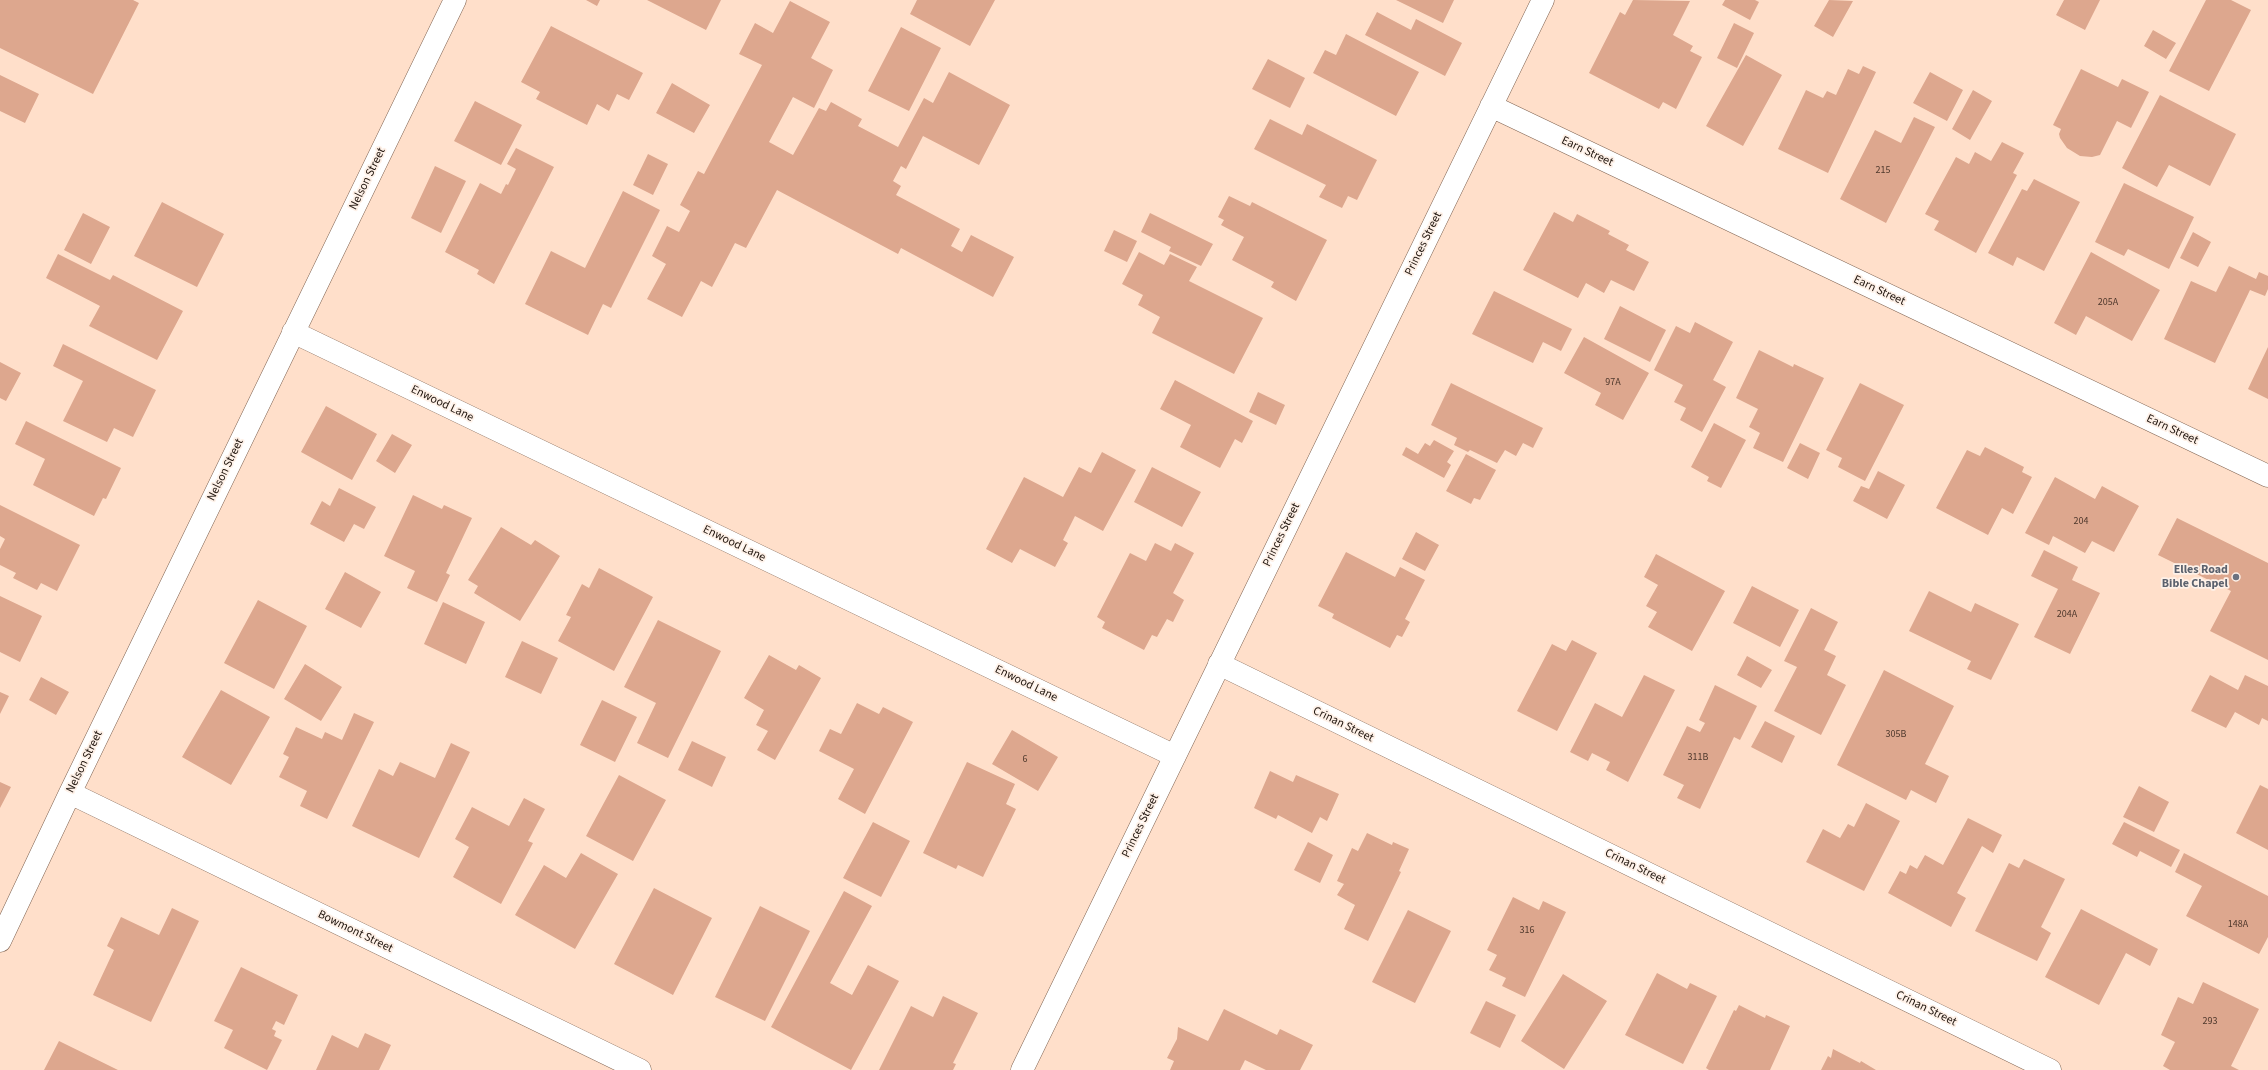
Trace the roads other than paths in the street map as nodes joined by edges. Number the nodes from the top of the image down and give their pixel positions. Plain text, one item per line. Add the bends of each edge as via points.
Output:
1 (455, 0) edge
2 (1543, 0) edge
3 (1491, 106) junction
4 (293, 332) junction
5 (2268, 476) edge
6 (1219, 664) junction
7 (1175, 756) junction
8 (70, 793) junction
9 (0, 942) edge
10 (640, 1070) edge
11 (1022, 1070) edge
12 (2050, 1070) edge

1 - 4 street, Nelson Street
2 - 3 street, Princes Street
3 - 5 street, Earn Street
3 - 6 street, Princes Street
4 - 7 street, Enwood Lane
4 - 8 street, Nelson Street
6 - 7 street, Princes Street
6 - 12 street, Crinan Street
7 - 11 street, Princes Street
8 - 9 street, Nelson Street
8 - 10 street, Bowmont Street

